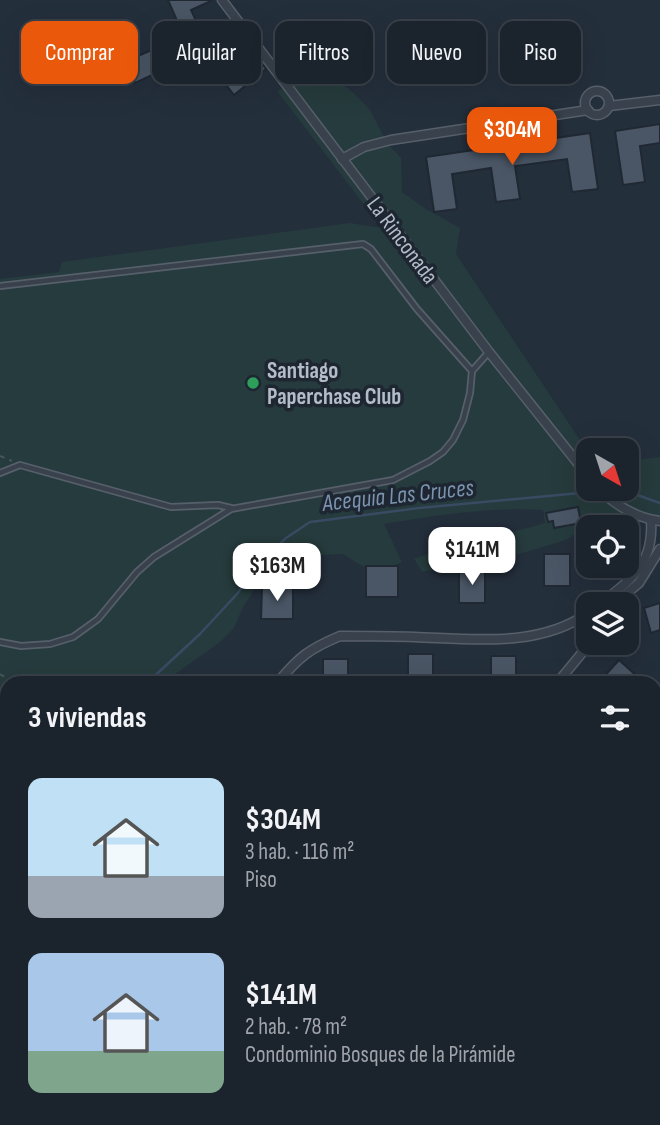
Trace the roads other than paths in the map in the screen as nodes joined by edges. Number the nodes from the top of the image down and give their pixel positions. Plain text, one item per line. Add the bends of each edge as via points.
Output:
1 (222, 0) edge
2 (660, 100) edge
3 (609, 106) junction
4 (588, 110) junction
5 (342, 159) junction
6 (0, 286) edge
7 (489, 352) junction
8 (471, 371) junction
9 (576, 461) edge
10 (0, 473) edge
11 (613, 501) edge
12 (232, 509) junction
13 (656, 520) edge
14 (660, 549) edge
15 (616, 592) edge
16 (628, 592) edge
17 (576, 620) edge
18 (0, 642) edge
19 (580, 655) edge
20 (283, 676) edge
21 (563, 676) edge

1 - 5 street, La Rinconada
2 - 3 street
3 - 4 street via 599,114
3 - 4 street via 605,93 594,91 586,99
4 - 5 street via 391,140
5 - 7 street, La Rinconada
6 - 8 lane via 363,243
7 - 8 lane
7 - 9 street, La Rinconada
8 - 12 lane via 463,420 453,440 430,461 393,480
10 - 12 lane via 20,465 171,507 218,505
11 - 13 street
12 - 18 lane via 154,557 98,619 74,637 21,646
13 - 15 street via 647,556
14 - 16 street
17 - 20 street via 528,636 473,640 340,636 300,656
19 - 21 street

